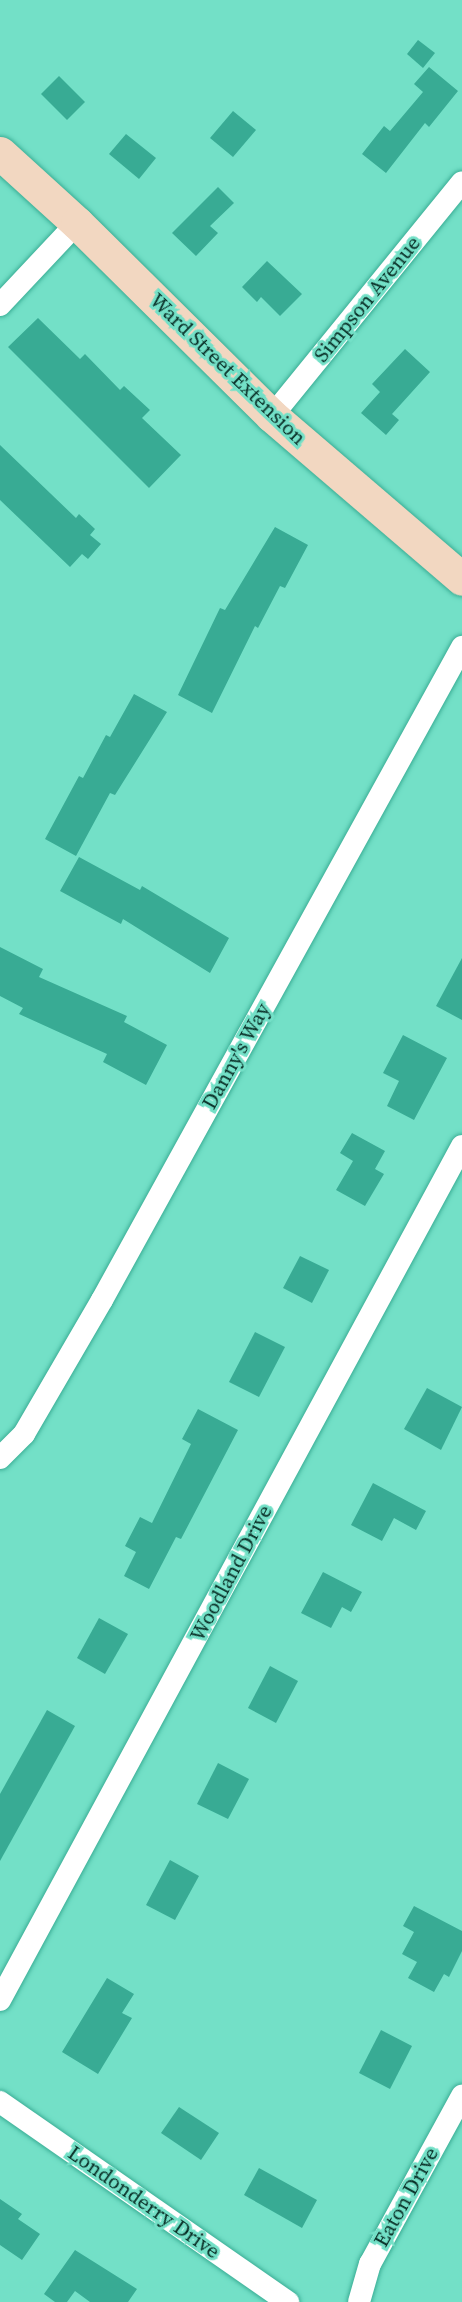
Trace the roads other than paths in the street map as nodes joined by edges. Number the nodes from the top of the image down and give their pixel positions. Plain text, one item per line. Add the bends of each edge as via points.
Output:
1 (0, 153) edge
2 (462, 182) edge
3 (77, 223) junction
4 (0, 305) edge
5 (272, 416) junction
6 (462, 579) edge
7 (462, 646) edge
8 (462, 1146) edge
9 (0, 1458) edge
10 (0, 2000) edge
11 (462, 2096) edge
12 (0, 2102) edge
13 (288, 2302) edge
14 (359, 2302) edge

1 - 3 street, Ward Street Extension
2 - 5 street, Simpson Avenue
3 - 4 street
3 - 5 street, Ward Street Extension
5 - 6 street, Ward Street Extension
7 - 9 street, Danny's Way via 96,1310 24,1434
8 - 10 street, Woodland Drive
11 - 14 street, Eaton Drive via 370,2264
12 - 13 street, Londonderry Drive

